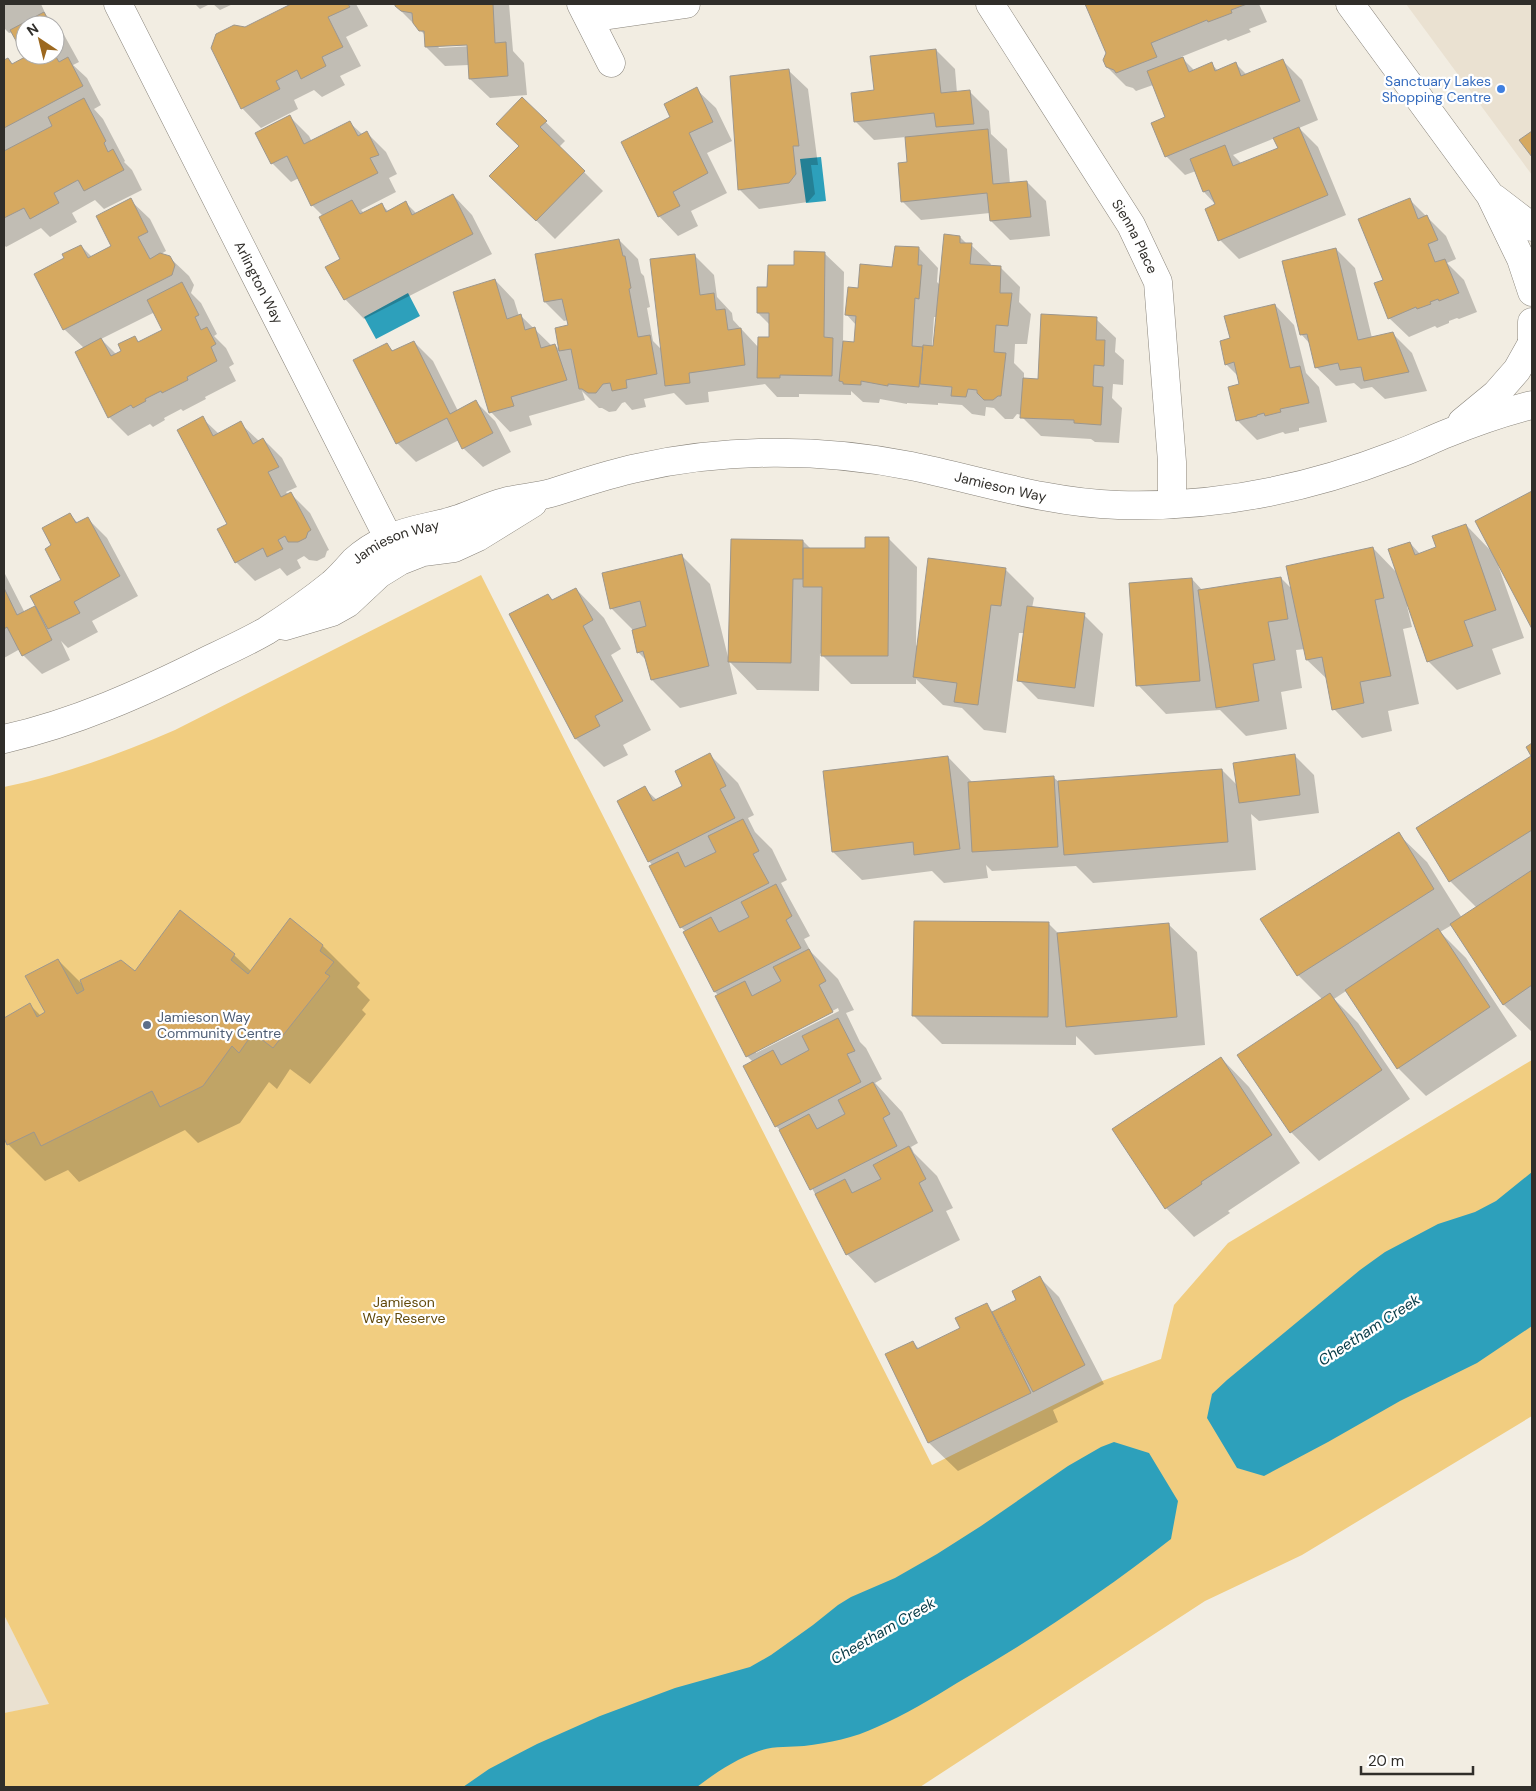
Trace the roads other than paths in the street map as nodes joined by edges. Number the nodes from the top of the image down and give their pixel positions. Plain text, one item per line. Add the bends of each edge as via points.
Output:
1 (118, 4) edge
2 (686, 4) edge
3 (990, 4) edge
4 (1350, 4) edge
5 (585, 11) edge
6 (611, 64) dead end
7 (1490, 196) junction
8 (1532, 227) edge
9 (1532, 292) edge
10 (1532, 338) edge
11 (1532, 405) edge
12 (1450, 432) junction
13 (1172, 504) junction
14 (394, 550) junction
15 (4, 739) edge

1 - 14 street, Arlington Way
2 - 5 street
3 - 13 street, Sienna Place via 1131,226 1158,282 1172,462
4 - 7 street
5 - 6 street
7 - 8 street
7 - 9 street via 1521,259
10 - 12 street, Jamieson Way via 1517,370 1496,394
11 - 12 street, Jamieson Way
12 - 13 street, Jamieson Way via 1396,456 1300,486 1245,497
13 - 14 street, Jamieson Way via 1115,505 1049,497 908,465 850,456 741,453 686,458 582,482 547,494 454,548 423,552
14 - 15 street, Jamieson Way via 379,574 348,603 332,612 264,632 116,703

